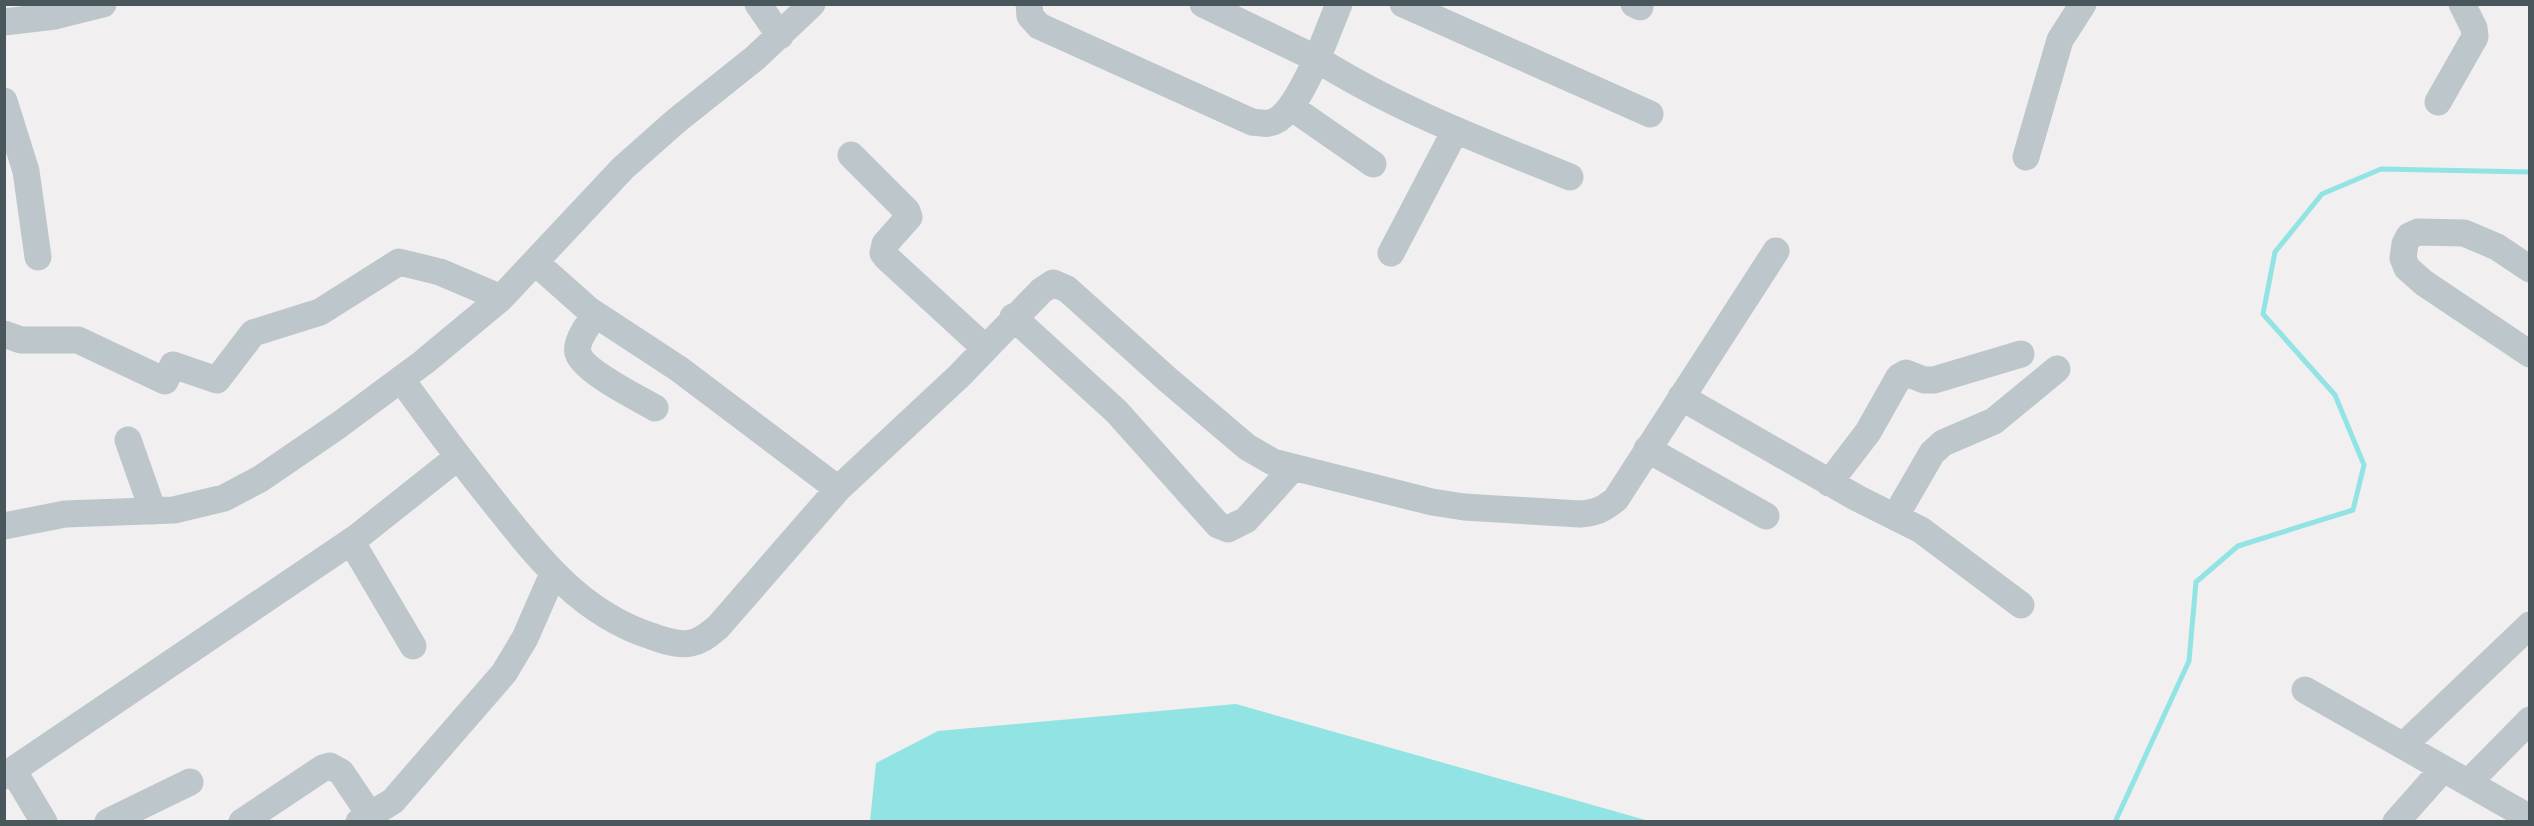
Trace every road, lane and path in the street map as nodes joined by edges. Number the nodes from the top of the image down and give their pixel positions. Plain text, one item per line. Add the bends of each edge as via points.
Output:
1 (103, 4) edge
2 (758, 4) edge
3 (812, 4) edge
4 (1029, 4) edge
5 (1203, 4) edge
6 (1339, 4) edge
7 (1403, 4) edge
8 (2083, 4) edge
9 (2462, 4) edge
10 (4, 22) edge
11 (780, 36) junction
12 (1317, 59) junction
13 (4, 101) edge
14 (2438, 102) dead end
15 (1291, 107) junction
16 (1650, 114) dead end
17 (1455, 131) junction
18 (851, 155) dead end
19 (2026, 158) dead end
20 (1373, 164) dead end
21 (1570, 177) dead end
22 (1776, 251) dead end
23 (1391, 253) dead end
24 (38, 257) dead end
25 (536, 263) junction
26 (2529, 269) edge
27 (501, 298) junction
28 (596, 315) junction
29 (1013, 317) junction
30 (4, 334) edge
31 (985, 348) junction
32 (2021, 354) dead end
33 (2529, 354) edge
34 (2057, 369) dead end
35 (401, 379) junction
36 (1681, 397) junction
37 (655, 408) dead end
38 (128, 440) dead end
39 (1647, 449) junction
40 (458, 458) junction
41 (1293, 468) junction
42 (1829, 483) junction
43 (838, 489) junction
44 (153, 511) junction
45 (1766, 516) dead end
46 (1895, 517) junction
47 (4, 526) edge
48 (351, 541) junction
49 (553, 574) junction
50 (2021, 605) dead end
51 (2529, 624) edge
52 (413, 646) dead end
53 (2305, 690) dead end
54 (2529, 720) edge
55 (2403, 746) junction
56 (2443, 769) junction
57 (9, 773) edge
58 (190, 782) dead end
59 (2468, 783) junction
60 (2524, 815) edge
61 (364, 818) edge
62 (44, 822) edge
63 (108, 822) edge
64 (242, 822) edge
65 (2396, 822) edge

1 - 10 street via 55,16
2 - 11 street
3 - 11 street
4 - 15 street via 1030,16 1040,26 1252,122 1276,121
5 - 12 street
6 - 12 street
7 - 16 street
8 - 19 street via 2060,40
9 - 14 street via 2475,37
11 - 25 street via 623,168
12 - 15 street
12 - 17 street via 1354,82
13 - 24 street via 26,171
15 - 20 street
17 - 21 street
17 - 23 street
18 - 31 street via 901,204 909,217 885,244 883,253
22 - 36 street
25 - 27 street
25 - 28 street
26 - 33 street via 2497,247 2464,233 2418,232 2409,236 2405,244 2403,258 2407,268
27 - 30 street via 440,272 399,262 320,312 253,333 217,380 173,365 165,381 78,340 21,340
27 - 35 street
28 - 37 street via 578,346 583,361
28 - 43 street via 679,369
29 - 31 street
29 - 41 street via 1047,286 1059,284 1247,447
29 - 41 street via 1117,412 1218,525 1228,529 1246,520
31 - 43 street
32 - 42 street via 1934,380 1906,373 1899,376 1868,432
34 - 46 street via 1994,421 1943,443 1932,453
35 - 40 street
35 - 44 street via 309,446 233,494 174,510
36 - 39 street
36 - 42 street
38 - 44 street
39 - 41 street via 1616,499 1605,509 1580,514 1432,502
39 - 45 street
40 - 48 street
40 - 49 street
42 - 46 street
43 - 49 street via 718,627 689,644 664,641 612,618 573,593
44 - 47 street via 65,514
46 - 50 street via 1938,542
48 - 52 street
48 - 57 street
49 - 61 street via 525,638 504,673 400,794
51 - 55 street
53 - 55 street
54 - 59 street
55 - 56 street
56 - 59 street
56 - 65 street
57 - 62 street
58 - 63 street
59 - 60 street
61 - 64 street via 341,772 330,766

